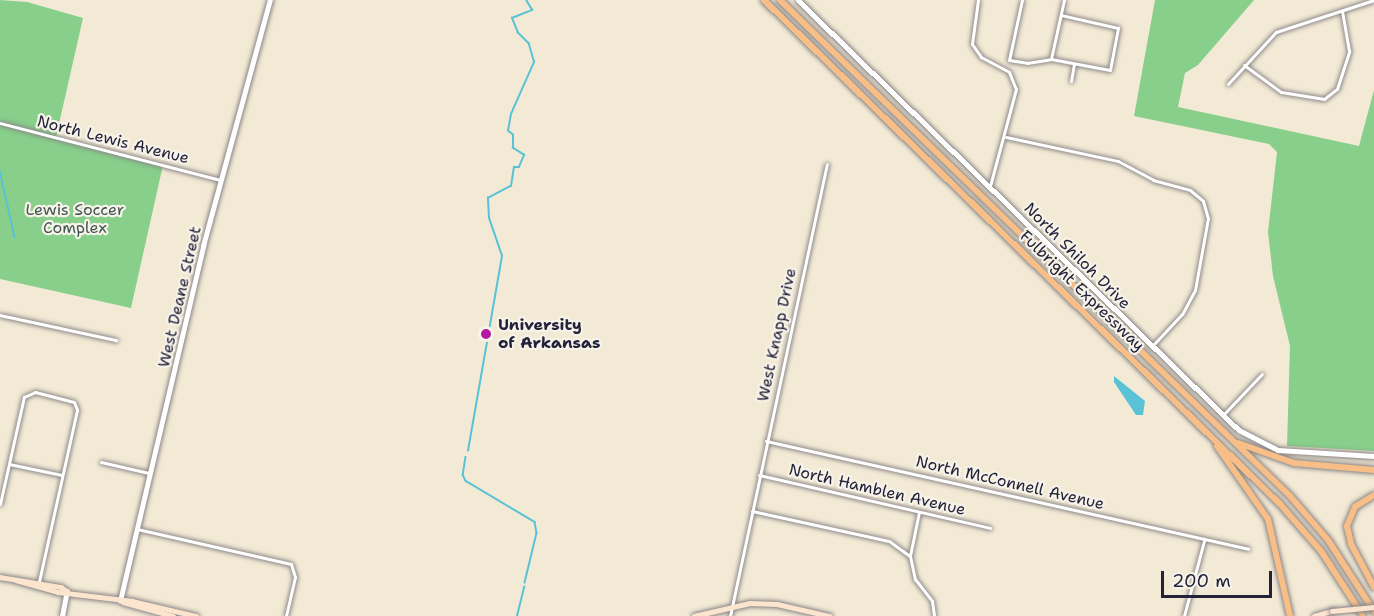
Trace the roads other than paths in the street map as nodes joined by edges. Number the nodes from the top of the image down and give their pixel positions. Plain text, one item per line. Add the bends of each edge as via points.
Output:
1 (270, 0) edge
2 (764, 0) edge
3 (780, 0) edge
4 (798, 0) edge
5 (978, 0) edge
6 (1022, 0) edge
7 (1064, 0) edge
8 (1374, 0) edge
9 (1342, 10) junction
10 (1061, 15) junction
11 (1051, 59) junction
12 (1074, 64) junction
13 (1244, 65) junction
14 (1071, 81) dead end
15 (1228, 84) dead end
16 (0, 125) edge
17 (1006, 137) junction
18 (827, 164) dead end
19 (220, 180) junction
20 (990, 186) junction
21 (0, 315) edge
22 (116, 340) dead end
23 (1152, 347) junction
24 (1262, 374) dead end
25 (1223, 416) junction
26 (1210, 436) junction
27 (766, 441) junction
28 (1234, 442) junction
29 (1374, 456) edge
30 (101, 462) dead end
31 (9, 464) junction
32 (1374, 470) edge
33 (151, 474) junction
34 (62, 475) junction
35 (759, 475) junction
36 (1374, 495) edge
37 (0, 504) edge
38 (751, 511) junction
39 (919, 512) junction
40 (990, 528) dead end
41 (137, 529) junction
42 (1204, 541) junction
43 (1248, 549) dead end
44 (910, 556) junction
45 (0, 577) edge
46 (16, 580) junction
47 (39, 582) junction
48 (1374, 587) edge
49 (67, 591) junction
50 (120, 601) junction
51 (732, 605) junction
52 (1374, 609) edge
53 (1290, 612) edge
54 (157, 614) edge
55 (62, 616) edge
56 (173, 616) edge
57 (196, 616) edge
58 (286, 616) edge
59 (694, 616) edge
60 (730, 616) edge
61 (830, 616) edge
62 (934, 616) edge
63 (1184, 616) edge
64 (1284, 616) edge
65 (1314, 616) edge
66 (1363, 616) edge

1 - 19 street, West Deane Street
2 - 26 highway, Fulbright Expressway
3 - 28 highway, Fulbright Expressway
4 - 20 street, North Shiloh Drive
5 - 17 street via 972,44 981,57 1009,72 1016,89
6 - 11 street via 1009,60 1027,63
7 - 10 street
8 - 9 street
9 - 13 street via 1276,32
9 - 13 street via 1349,51 1336,89 1324,99 1281,92
10 - 11 street
10 - 12 street via 1119,30 1110,70
11 - 12 street
12 - 14 street
13 - 15 street
16 - 19 street, North Lewis Avenue
17 - 20 street
17 - 23 street via 1124,163 1146,177 1190,190 1203,201 1208,218 1195,290 1182,314
18 - 27 street, West Knapp Drive
19 - 33 street, West Deane Street
20 - 23 street, North Shiloh Drive
21 - 22 street
23 - 25 street, North Shiloh Drive
24 - 25 street
25 - 29 street, North Shiloh Drive via 1254,440 1278,450
26 - 53 highway via 1269,519
26 - 66 highway, Fulbright Expressway via 1308,534
27 - 35 street, West Knapp Drive
27 - 42 street, North McConnell Avenue
28 - 32 highway via 1293,463
28 - 52 highway, Fulbright Expressway via 1317,525
30 - 33 street
31 - 34 street
31 - 34 street via 27,394 35,392 67,399 76,406
31 - 37 street
33 - 41 street, West Deane Street
34 - 47 street
35 - 38 street, West Knapp Drive
35 - 39 street, North Hamblen Avenue
36 - 48 highway via 1352,511 1347,531
38 - 44 street via 890,541
38 - 51 street, West Knapp Drive
39 - 40 street, North Hamblen Avenue
39 - 44 street
41 - 50 street, West Deane Street
41 - 58 street via 291,564 295,577
42 - 43 street, North McConnell Avenue
42 - 63 street
44 - 62 street via 915,579 932,601
45 - 46 main road
46 - 47 main road
46 - 49 main road
47 - 49 main road
49 - 50 main road
49 - 55 street
50 - 54 main road
50 - 57 main road
51 - 59 main road
51 - 60 street, West Knapp Drive
51 - 61 main road via 777,604
52 - 65 main road, bridge
53 - 64 highway
54 - 56 main road

